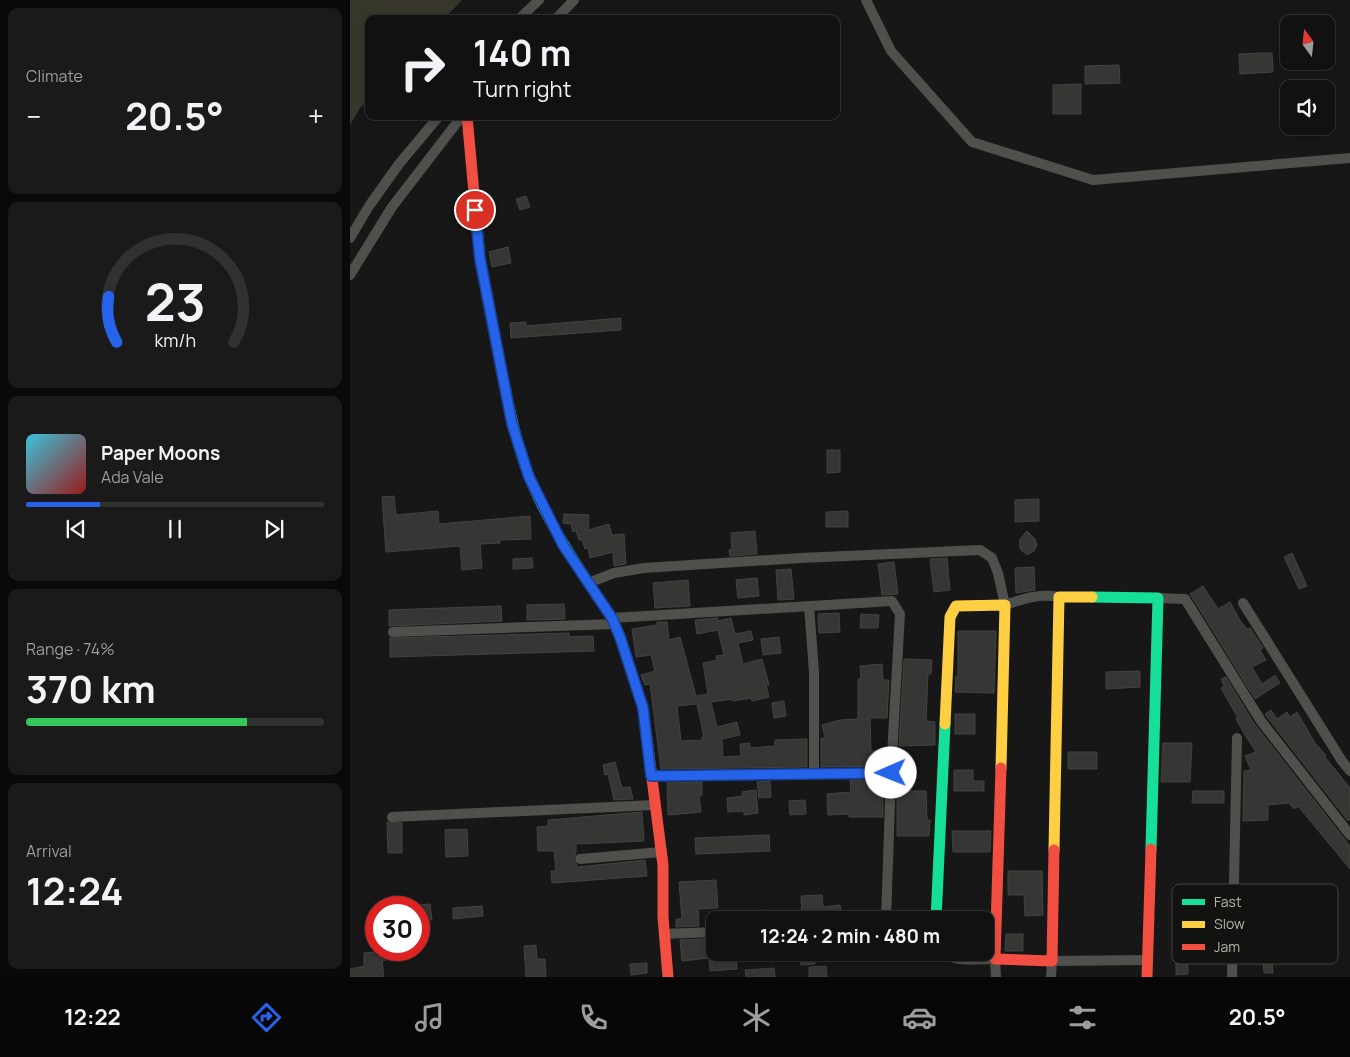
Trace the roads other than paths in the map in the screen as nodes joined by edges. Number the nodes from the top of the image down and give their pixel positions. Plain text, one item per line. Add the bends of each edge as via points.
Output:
1 (539, 0) edge
2 (574, 0) edge
3 (866, 0) edge
4 (523, 15) edge
5 (560, 15) edge
6 (437, 120) edge
7 (459, 120) edge
8 (467, 120) edge
9 (1350, 158) edge
10 (350, 238) edge
11 (350, 275) edge
12 (588, 583) junction
13 (1059, 596) junction
14 (1158, 598) junction
15 (1243, 603) dead end
16 (1004, 605) junction
17 (809, 606) junction
18 (613, 621) junction
19 (393, 632) dead end
20 (1237, 738) dead end
21 (1350, 771) edge
22 (891, 773) junction
23 (814, 774) junction
24 (651, 776) junction
25 (655, 805) junction
26 (392, 817) dead end
27 (1350, 835) edge
28 (661, 852) junction
29 (580, 859) dead end
30 (1234, 884) edge
31 (886, 911) edge
32 (936, 911) edge
33 (706, 932) edge
34 (664, 934) junction
35 (995, 959) junction
36 (1148, 960) junction
37 (1052, 961) junction
38 (1232, 964) edge
39 (668, 977) edge
40 (996, 977) edge
41 (1051, 977) edge
42 (1147, 977) edge
43 (1232, 977) edge

1 - 4 street
2 - 5 street
3 - 9 street via 891,51 972,142 1093,180
6 - 10 street via 399,164
7 - 11 street via 392,207
8 - 12 street via 480,259 512,424 529,477 563,545
12 - 16 street via 614,573 644,568 980,550 992,558
12 - 18 street
13 - 14 street
13 - 16 street via 1048,594
13 - 37 street
14 - 27 street via 1185,599 1261,721
14 - 36 street
15 - 21 street
16 - 32 street via 956,606 950,617
16 - 35 street
17 - 18 street
17 - 22 street via 892,601 900,614
17 - 23 street via 814,672
18 - 19 street
18 - 24 street via 643,708
20 - 30 street
22 - 23 street
22 - 31 street
23 - 24 street
24 - 25 street
25 - 26 street
25 - 28 street
28 - 29 street
28 - 34 street
33 - 34 street
34 - 39 street
35 - 37 street
35 - 40 street
36 - 37 street
36 - 42 street
37 - 41 street
38 - 43 street

